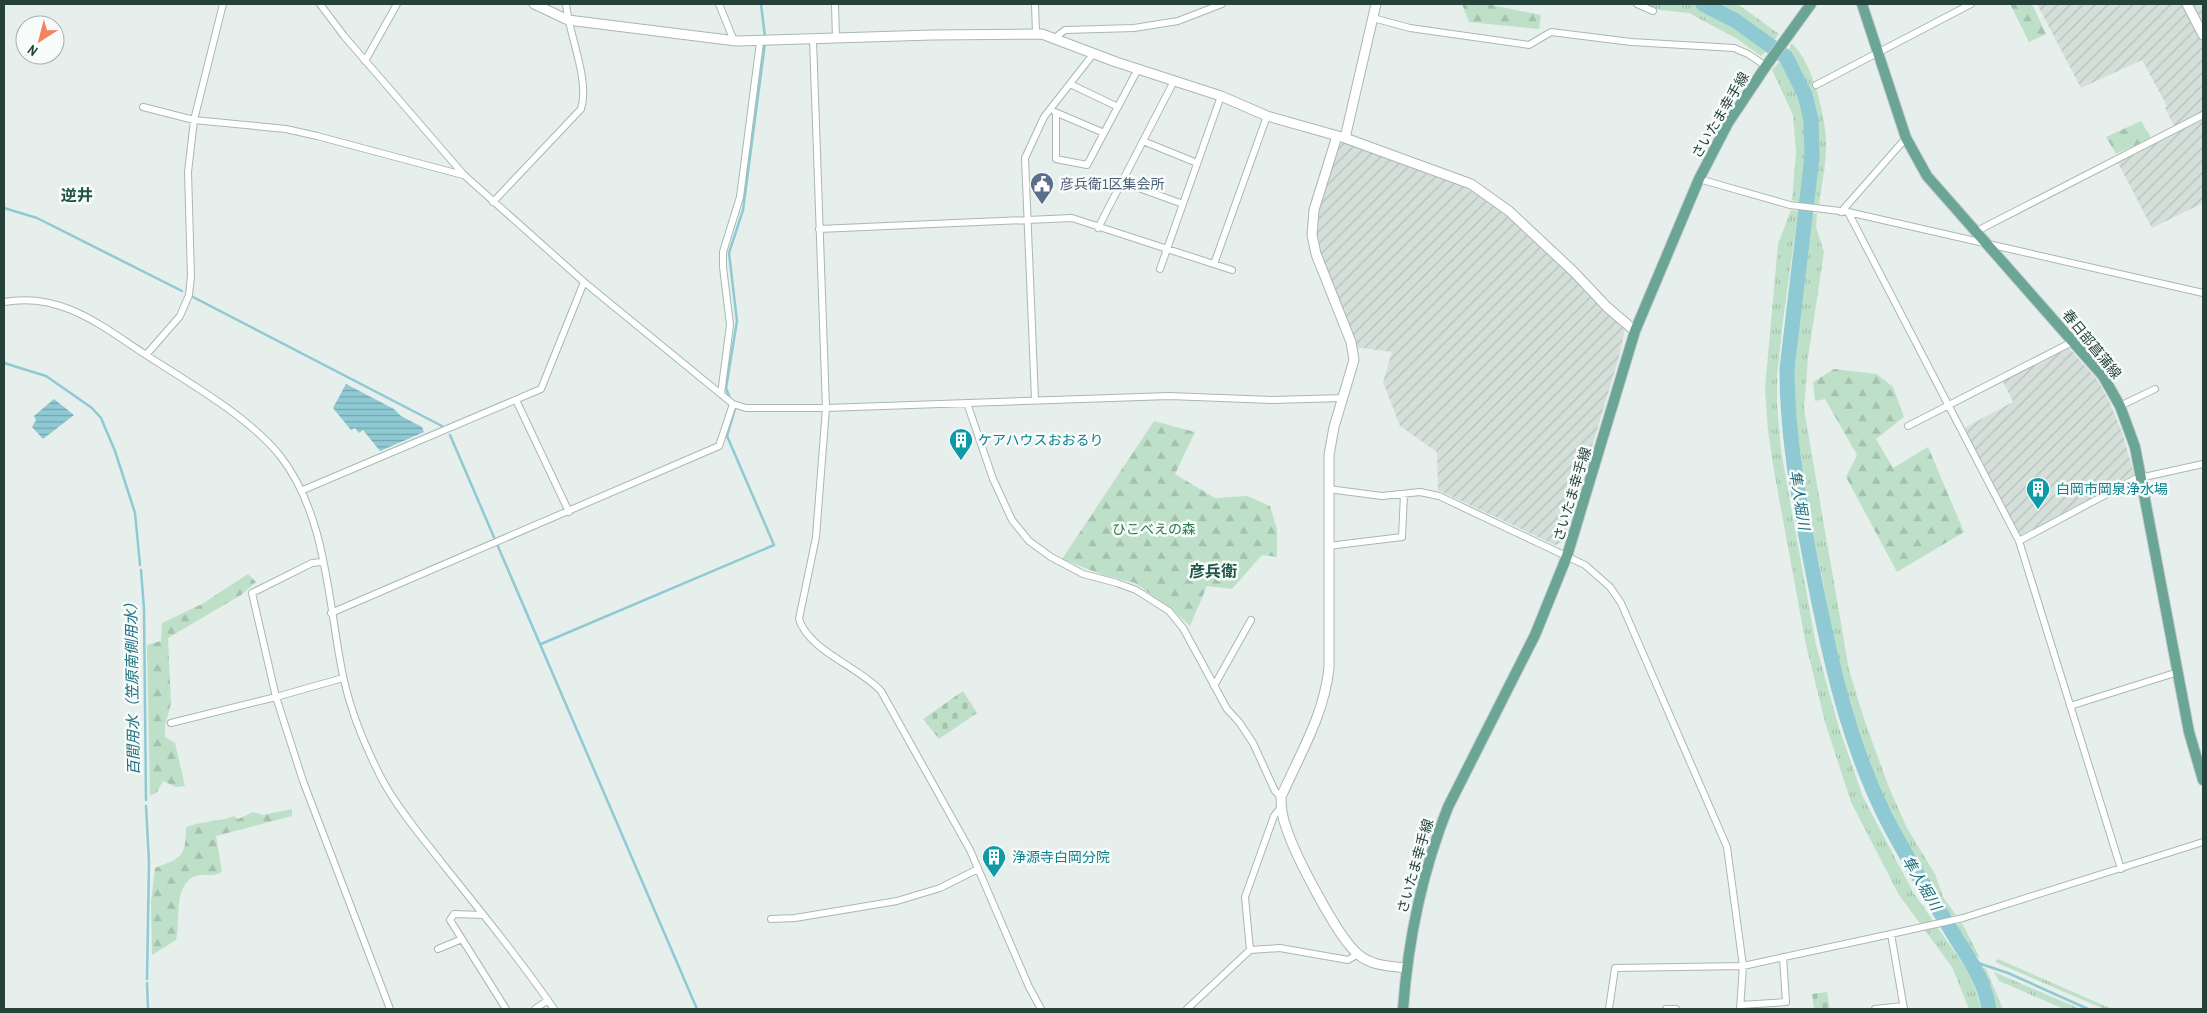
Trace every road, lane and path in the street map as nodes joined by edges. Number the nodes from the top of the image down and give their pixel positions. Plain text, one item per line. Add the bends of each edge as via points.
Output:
1 (223, 4) edge
2 (320, 4) edge
3 (397, 4) edge
4 (534, 4) edge
5 (566, 4) edge
6 (720, 4) edge
7 (835, 4) edge
8 (1035, 4) edge
9 (1222, 4) edge
10 (1376, 4) edge
11 (1637, 4) edge
12 (1811, 4) edge
13 (1862, 4) edge
14 (1970, 4) edge
15 (2187, 4) edge
16 (1653, 11) dead end
17 (1373, 18) junction
18 (568, 20) junction
19 (1036, 34) junction
20 (2203, 36) edge
21 (1056, 37) junction
22 (836, 39) junction
23 (812, 40) junction
24 (734, 41) junction
25 (760, 42) junction
26 (1878, 51) junction
27 (1094, 54) junction
28 (365, 61) junction
29 (1766, 66) junction
30 (1138, 69) junction
31 (1174, 81) junction
32 (1070, 84) junction
33 (1816, 85) dead end
34 (1221, 96) junction
35 (143, 107) dead end
36 (1118, 107) junction
37 (1053, 111) junction
38 (2203, 115) edge
39 (1267, 116) junction
40 (194, 120) junction
41 (1104, 133) junction
42 (1341, 137) junction
43 (1906, 138) junction
44 (1143, 141) junction
45 (1197, 163) junction
46 (464, 175) junction
47 (1699, 179) junction
48 (1122, 182) junction
49 (494, 202) junction
50 (1183, 204) junction
51 (1841, 212) junction
52 (1848, 212) junction
53 (1027, 220) junction
54 (1098, 228) junction
55 (819, 229) junction
56 (1975, 232) junction
57 (1984, 243) junction
58 (1167, 249) junction
59 (1214, 264) junction
60 (1160, 269) dead end
61 (1232, 270) dead end
62 (584, 282) junction
63 (2203, 293) edge
64 (4, 302) edge
65 (1635, 331) junction
66 (2074, 341) junction
67 (146, 355) junction
68 (2155, 389) dead end
69 (721, 394) junction
70 (1344, 398) junction
71 (1035, 399) junction
72 (516, 400) junction
73 (967, 403) junction
74 (733, 404) junction
75 (1948, 404) junction
76 (2120, 406) junction
77 (826, 408) junction
78 (1908, 426) dead end
79 (2203, 464) edge
80 (2141, 478) junction
81 (1328, 489) junction
82 (303, 490) junction
83 (1404, 494) junction
84 (568, 512) junction
85 (2018, 541) junction
86 (1328, 546) junction
87 (1567, 556) junction
88 (322, 562) junction
89 (331, 613) junction
90 (1251, 620) dead end
91 (2178, 672) junction
92 (344, 678) junction
93 (1214, 686) junction
94 (276, 698) junction
95 (2070, 706) junction
96 (171, 723) dead end
97 (2203, 780) edge
98 (1281, 796) junction
99 (1281, 807) junction
100 (2203, 842) edge
101 (978, 869) junction
102 (2121, 869) junction
103 (483, 915) junction
104 (770, 919) dead end
105 (1891, 934) junction
106 (462, 939) junction
107 (438, 950) dead end
108 (1250, 950) junction
109 (1358, 954) junction
110 (1783, 957) junction
111 (1742, 966) junction
112 (1406, 968) junction
113 (548, 1000) junction
114 (1741, 1007) edge
115 (1904, 1008) edge
116 (390, 1009) edge
117 (506, 1009) edge
118 (535, 1009) edge
119 (554, 1009) edge
120 (1041, 1009) edge
121 (1187, 1009) edge
122 (1403, 1009) edge
123 (1609, 1009) edge
124 (1666, 1009) edge
125 (1676, 1009) edge
126 (1875, 1009) edge

1 - 40 street
2 - 28 street
3 - 28 street
4 - 18 street
5 - 18 street
6 - 24 street
7 - 22 street
8 - 19 street
9 - 21 street via 1178,21 1134,28 1065,30
10 - 17 street
11 - 16 street
12 - 29 main road, さいたま幸手線
13 - 26 main road, 春日部菖蒲線
14 - 26 street
15 - 20 street
17 - 29 street via 1410,28 1529,45 1551,32 1631,42 1734,48
17 - 42 street
18 - 24 street
18 - 49 street via 583,83 581,109
19 - 21 street
19 - 22 street
21 - 27 street
22 - 23 street
23 - 25 street
23 - 55 street
24 - 25 street
25 - 69 street via 740,197 723,252 730,324
26 - 33 street
26 - 43 main road, 春日部菖蒲線
27 - 30 street
27 - 32 street
28 - 46 street
29 - 47 main road, さいたま幸手線 via 1728,122
30 - 31 street
30 - 36 street
31 - 34 street
31 - 44 street
32 - 36 street
32 - 37 street
34 - 39 street
34 - 45 street
35 - 40 street
36 - 41 street
37 - 41 street
37 - 41 street via 1056,159 1087,165
37 - 53 street via 1044,118 1025,158
38 - 56 street
39 - 42 street
39 - 59 street
40 - 46 street via 302,132
40 - 67 street via 188,172 189,296 180,316
42 - 65 street via 1471,184 1509,211
42 - 70 street via 1314,210 1312,236 1351,342 1354,360
43 - 51 street
43 - 56 main road, 春日部菖蒲線 via 1927,176
44 - 45 street
44 - 48 street
45 - 50 street
46 - 49 street
47 - 51 street via 1790,205
47 - 65 main road, さいたま幸手線
48 - 50 street
48 - 54 street
49 - 62 street
50 - 58 street
51 - 52 street
52 - 57 street
52 - 75 street
53 - 54 street via 1072,218
53 - 55 street
53 - 71 street
54 - 58 street
55 - 77 street
56 - 57 main road, 春日部菖蒲線
57 - 63 street
57 - 66 main road, 春日部菖蒲線
58 - 59 street
58 - 60 street
59 - 61 street
62 - 69 street
62 - 72 street via 541,389
64 - 67 street via 23,299 81,313
65 - 87 main road, さいたま幸手線
66 - 75 street
66 - 76 main road, 春日部菖蒲線 via 2103,376
67 - 82 street via 244,421 280,455
68 - 76 street
69 - 74 street
70 - 71 street via 1273,400 1169,396
70 - 81 street via 1329,455
71 - 73 street
72 - 82 street
72 - 84 street
73 - 77 street
73 - 93 street via 993,479 1012,520 1029,541 1083,574 1136,590 1169,611 1183,628
74 - 77 street via 746,408
74 - 84 street via 718,446
75 - 78 street
75 - 85 street
76 - 80 main road, 春日部菖蒲線 via 2135,448
77 - 101 street via 816,537 799,619 803,630 814,642 870,680 880,691
79 - 80 street
80 - 85 street
80 - 91 main road, 春日部菖蒲線
81 - 83 street via 1382,496
81 - 86 street
82 - 88 street
83 - 86 street via 1402,536
83 - 87 street via 1420,492 1439,496
84 - 89 street
85 - 95 street
86 - 98 street via 1327,690
87 - 111 street via 1598,574 1621,603 1713,813 1727,847
87 - 112 main road, さいたま幸手線 via 1535,635 1442,822 1414,919
88 - 89 street
88 - 94 street via 312,563 252,592
89 - 92 street
90 - 93 street
91 - 95 street
91 - 97 main road, 春日部菖蒲線 via 2192,746
92 - 94 street
92 - 103 street via 354,716 385,784
93 - 98 street via 1226,709 1253,742 1275,791
94 - 96 street
94 - 116 street via 303,781
95 - 102 street
98 - 99 street
99 - 108 street via 1274,816 1245,897
99 - 109 street via 1286,826 1310,877 1342,937
100 - 102 street
101 - 104 street via 940,888 897,901 795,918
101 - 120 street
102 - 105 street via 1964,918
103 - 106 street via 454,914 450,920
103 - 113 street
105 - 110 street
105 - 115 street
106 - 107 street
106 - 117 street
108 - 109 street via 1280,948 1348,960
108 - 121 street
109 - 112 street via 1375,964
110 - 111 street
110 - 114 street via 1786,1002
111 - 114 street
111 - 123 street via 1615,968
112 - 122 main road, さいたま幸手線
113 - 118 street
113 - 119 street
115 - 126 street
124 - 125 street

